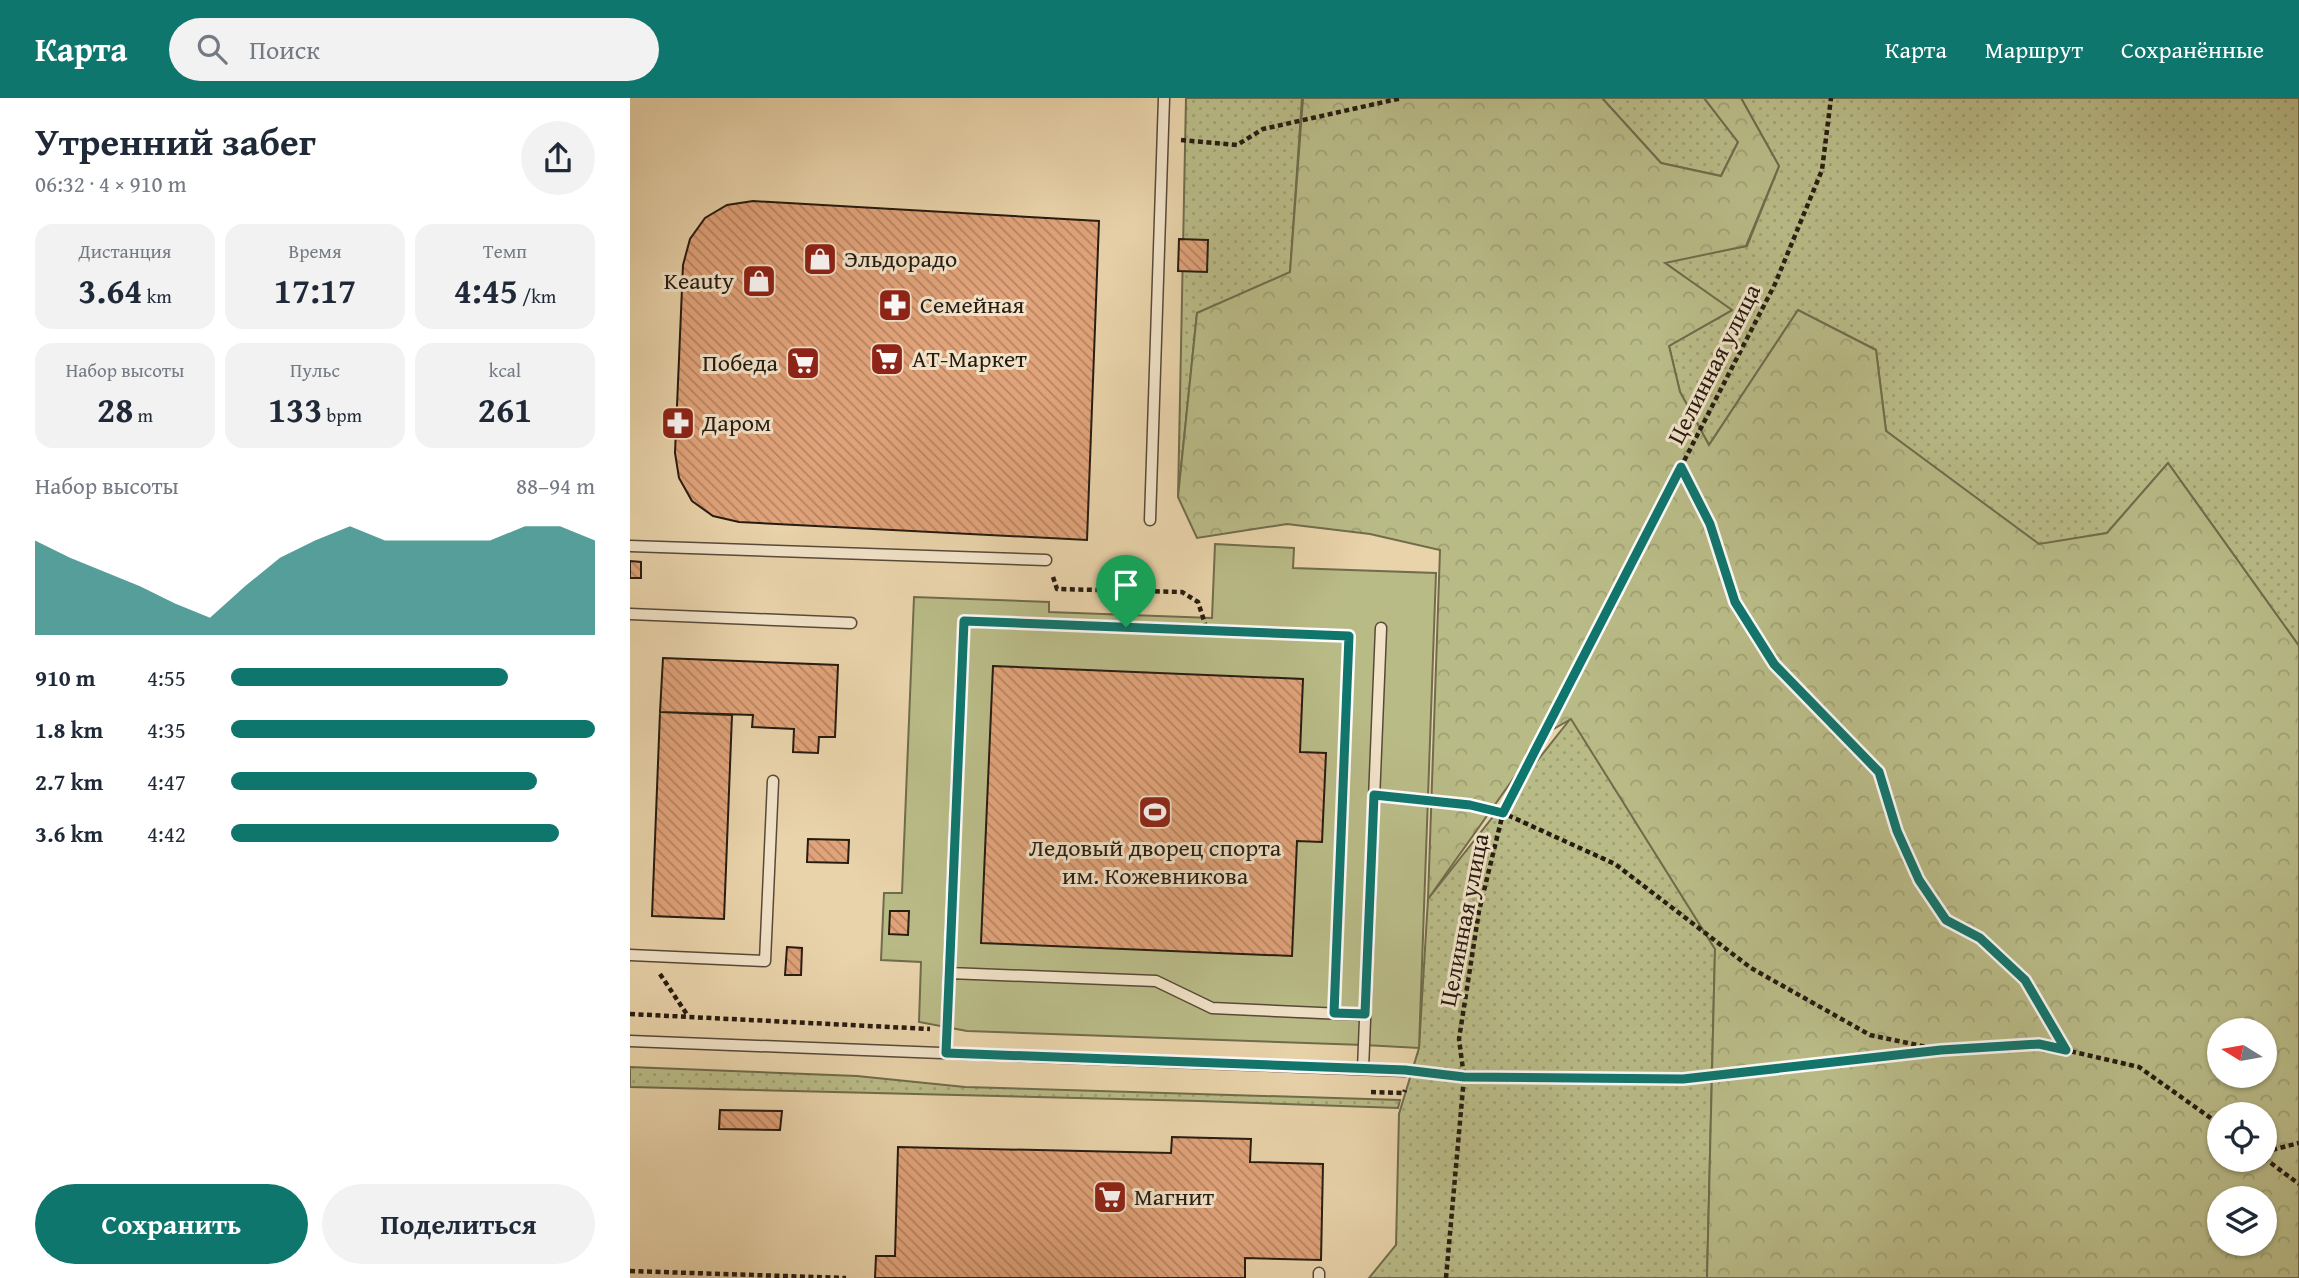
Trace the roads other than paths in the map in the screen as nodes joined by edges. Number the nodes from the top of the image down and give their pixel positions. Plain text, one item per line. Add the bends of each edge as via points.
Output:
1 (1164, 98) edge
2 (1150, 520) dead end
3 (630, 546) edge
4 (1046, 560) road end
5 (630, 614) edge
6 (851, 623) dead end
7 (1045, 624) road end
8 (1381, 628) dead end
9 (773, 781) dead end
10 (630, 955) edge
11 (950, 973) junction
12 (1365, 1014) junction
13 (630, 1041) edge
14 (946, 1053) junction
15 (1363, 1069) junction
16 (1405, 1070) road end

1 - 2 lane
3 - 4 lane
5 - 6 lane
7 - 11 lane via 964,621
8 - 12 lane
9 - 10 lane via 765,961
11 - 12 lane via 1156,981 1212,1008
11 - 14 lane
12 - 15 lane
13 - 14 lane
14 - 15 lane
15 - 16 lane

